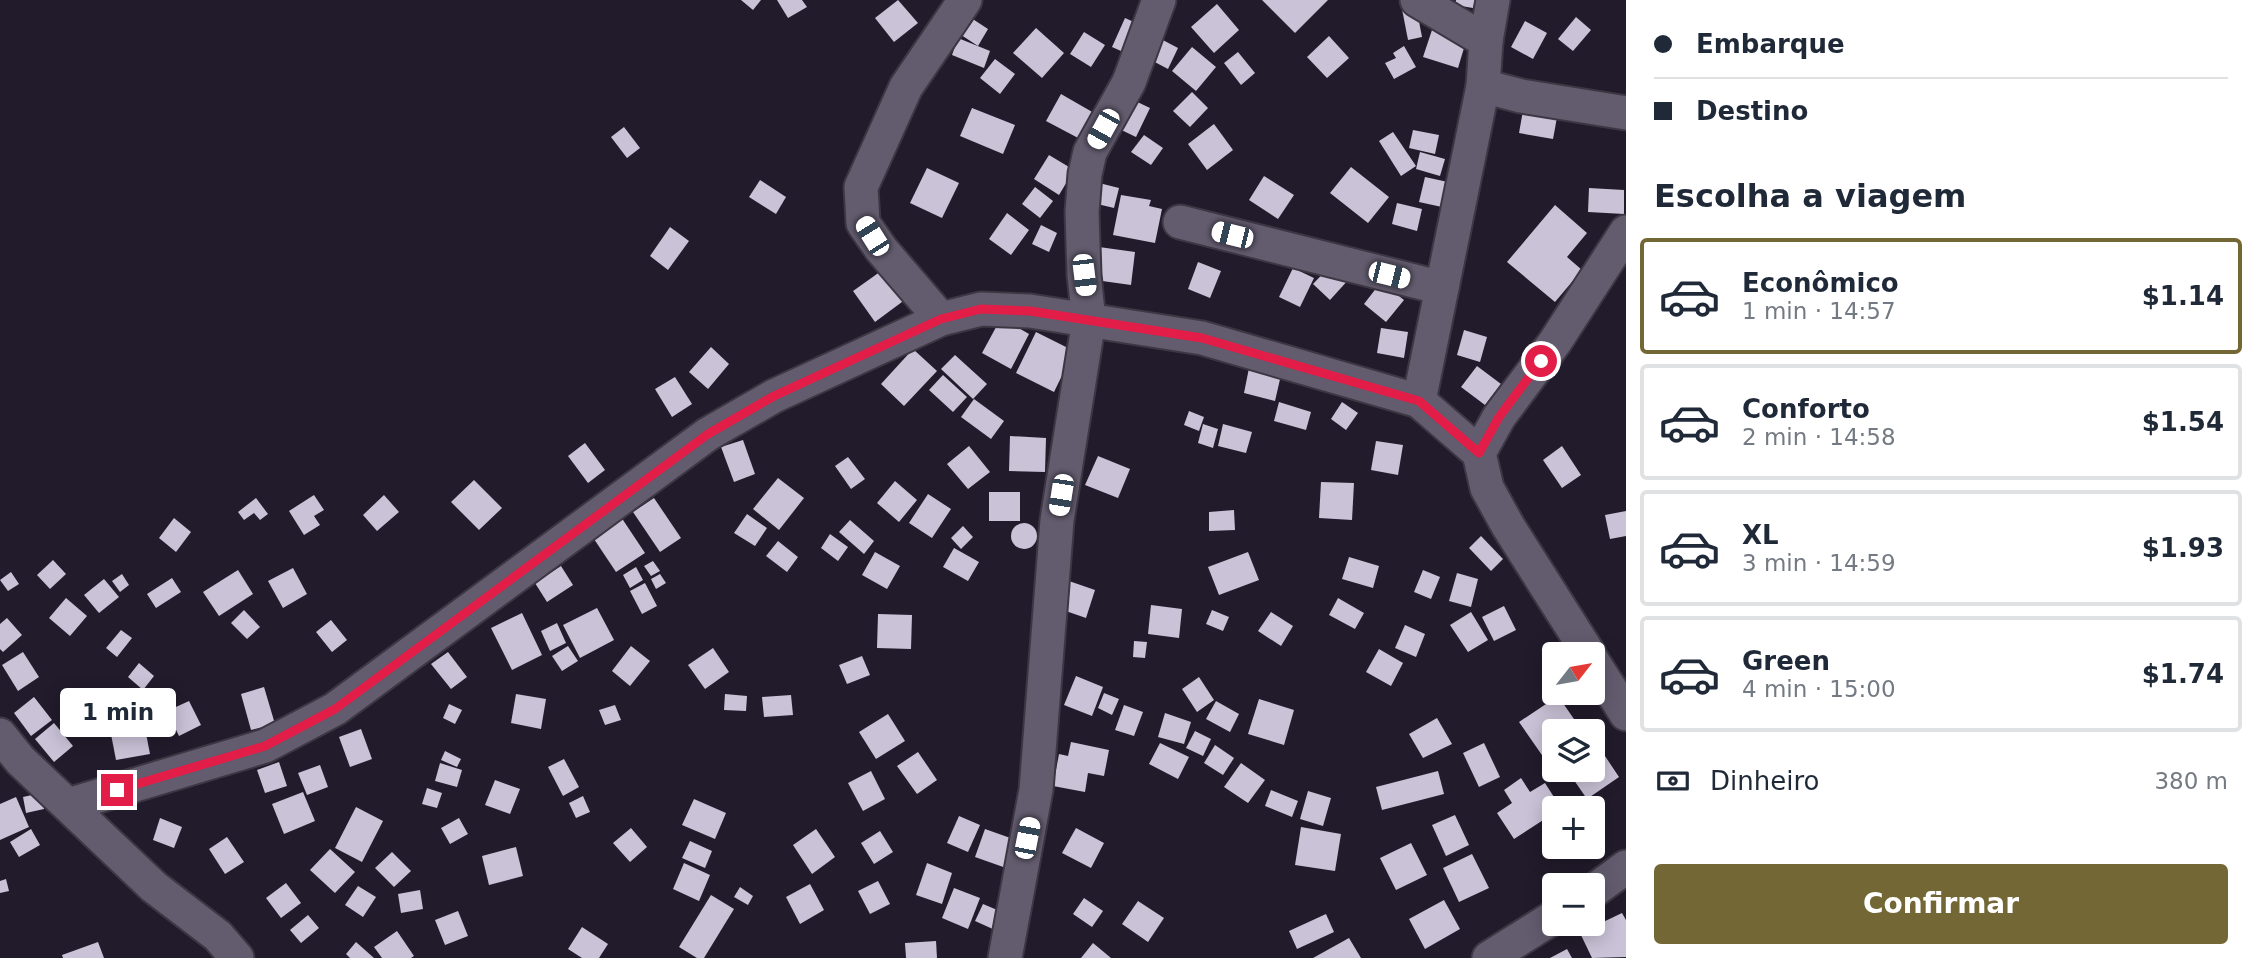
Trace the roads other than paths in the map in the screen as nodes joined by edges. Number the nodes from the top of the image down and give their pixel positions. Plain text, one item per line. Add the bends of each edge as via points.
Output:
1 (965, 0) edge
2 (1160, 0) edge
3 (1417, 0) edge
4 (1493, 0) edge
5 (1486, 41) junction
6 (1483, 86) junction
7 (1626, 113) edge
8 (1180, 222) dead end
9 (1626, 232) edge
10 (1442, 288) junction
11 (941, 319) junction
12 (1089, 320) junction
13 (1419, 401) junction
14 (1479, 453) junction
15 (1581, 642) edge
16 (1605, 681) edge
17 (1626, 714) edge
18 (0, 735) edge
19 (68, 805) junction
20 (1626, 867) edge
21 (1605, 882) edge
22 (1542, 925) edge
23 (237, 958) edge
24 (1005, 958) edge
25 (1489, 958) edge

1 - 11 street via 906,88 861,187 863,223
2 - 12 street via 1129,82 1090,152 1085,174 1082,225
3 - 5 street
4 - 5 street
5 - 6 street
6 - 7 street
6 - 10 street
8 - 10 street
9 - 14 street
10 - 13 street
11 - 12 street via 981,309
11 - 19 street via 774,396 708,434 335,709 265,746
12 - 13 street via 1202,338
12 - 24 street via 1057,520 1036,790
13 - 14 street
14 - 15 street via 1487,488
16 - 17 street
18 - 19 street
19 - 23 street via 154,887 218,936
20 - 21 street
22 - 25 street

